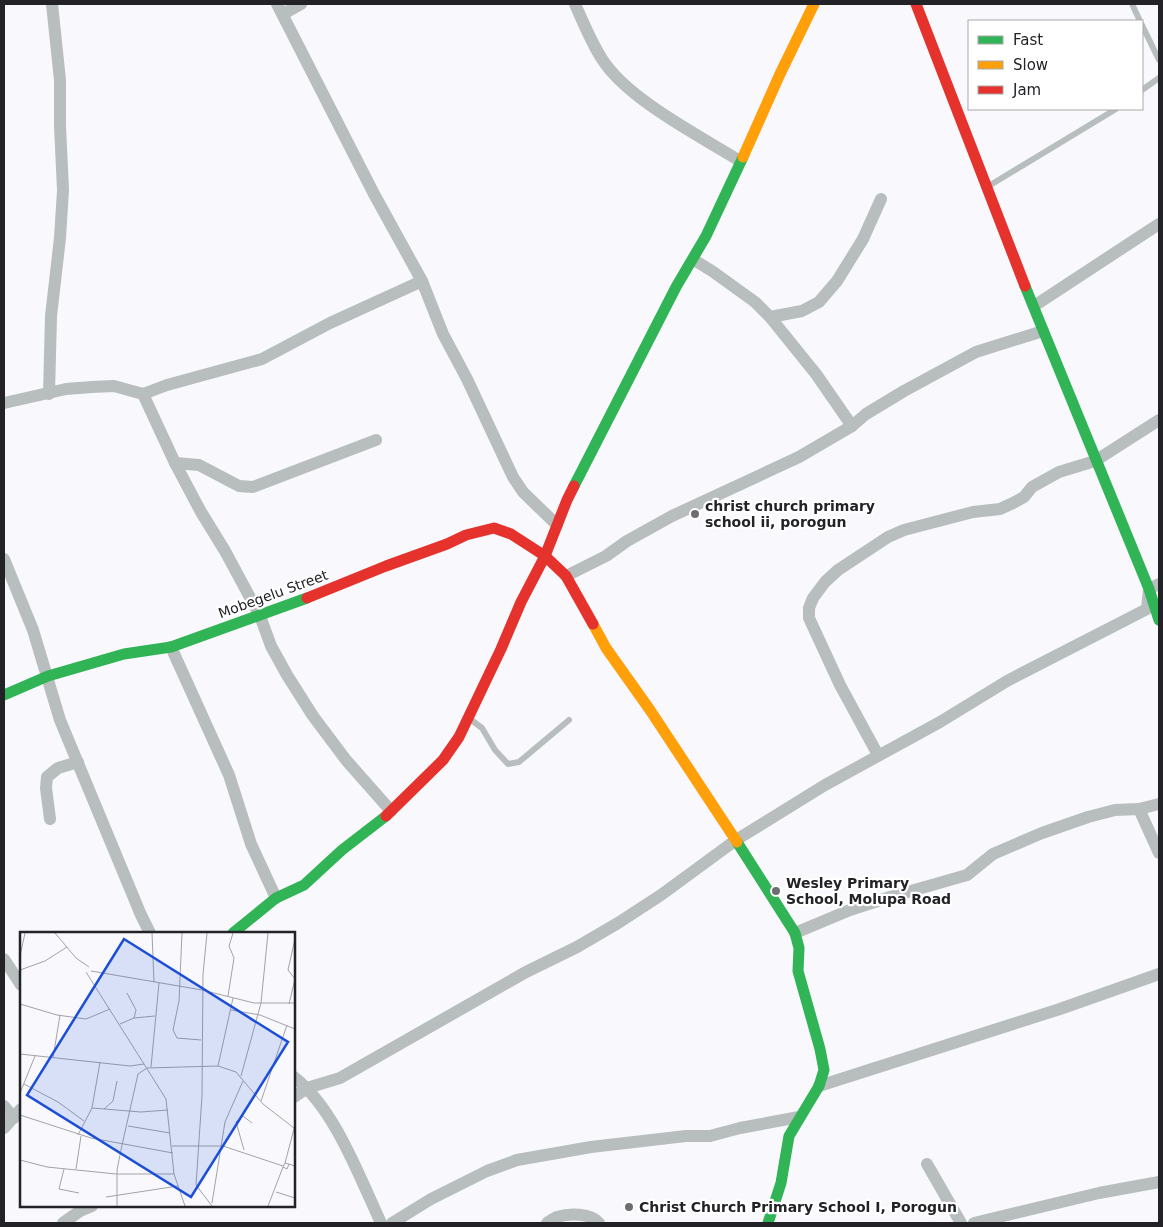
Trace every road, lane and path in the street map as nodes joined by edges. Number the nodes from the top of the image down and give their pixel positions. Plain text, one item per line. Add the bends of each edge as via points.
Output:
1 (52, 4) edge
2 (301, 4) edge
3 (575, 4) edge
4 (814, 4) edge
5 (1132, 4) edge
6 (915, 6) edge
7 (280, 9) edge
8 (1140, 20) edge
9 (1143, 27) edge
10 (1159, 60) edge
11 (1159, 78) edge
12 (1143, 89) edge
13 (1114, 110) edge
14 (740, 161) junction
15 (986, 188) junction
16 (880, 199) dead end
17 (1159, 224) edge
18 (694, 260) junction
19 (422, 281) junction
20 (1034, 306) junction
21 (770, 317) junction
22 (1042, 331) junction
23 (50, 394) junction
24 (143, 394) junction
25 (4, 403) edge
26 (1159, 420) edge
27 (852, 426) junction
28 (376, 440) dead end
29 (1095, 461) junction
30 (175, 463) junction
31 (557, 525) junction
32 (544, 556) junction
33 (4, 559) edge
34 (566, 576) junction
35 (1154, 586) edge
36 (260, 616) junction
37 (1159, 620) edge
38 (171, 647) junction
39 (48, 676) junction
40 (4, 695) edge
41 (469, 718) junction
42 (570, 720) dead end
43 (878, 755) junction
44 (78, 762) junction
45 (1159, 804) edge
46 (1139, 809) junction
47 (391, 811) junction
48 (50, 819) dead end
49 (736, 840) junction
50 (1159, 853) edge
51 (276, 898) junction
52 (150, 932) edge
53 (234, 932) edge
54 (795, 933) junction
55 (4, 959) edge
56 (1159, 974) edge
57 (20, 983) edge
58 (295, 1078) edge
59 (819, 1086) junction
60 (308, 1088) junction
61 (295, 1096) edge
62 (4, 1106) edge
63 (18, 1113) edge
64 (798, 1117) junction
65 (4, 1128) edge
66 (927, 1164) dead end
67 (1159, 1182) edge
68 (90, 1207) edge
69 (1017, 1218) edge
70 (63, 1223) edge
71 (381, 1223) edge
72 (392, 1223) edge
73 (547, 1223) edge
74 (599, 1223) edge
75 (768, 1223) edge
76 (961, 1223) edge
77 (974, 1223) edge

1 - 23 street via 60,80 63,190 51,316
2 - 7 street
3 - 14 street via 602,60 618,79 649,105
4 - 14 street via 784,61
5 - 8 lane
6 - 15 street
7 - 19 street
9 - 10 lane
11 - 12 lane
13 - 15 lane
14 - 18 street
15 - 20 street
16 - 21 street via 864,238 837,281 819,302 802,311
17 - 20 street
18 - 21 street via 755,302
18 - 31 street via 676,287
19 - 24 street via 330,323 262,359
19 - 31 street via 443,334 513,476 523,492
20 - 22 street
21 - 27 street
22 - 27 street via 976,352 904,391
22 - 29 street
23 - 24 street via 114,386
23 - 25 street
24 - 30 street
26 - 29 street
27 - 34 street via 799,458 672,516
28 - 30 street via 253,487 239,486 199,465
29 - 35 street
29 - 43 street via 1058,472 1032,487 1024,497 1000,509 973,512 888,537 838,570 813,598 809,618
30 - 36 street
31 - 32 street
32 - 34 street, Mobegelu Street
32 - 36 street, Mobegelu Street via 511,534 494,528 484,530
32 - 41 street
33 - 39 street
34 - 49 street, Mobegelu Street via 606,648
35 - 37 street
35 - 43 street via 1147,609 1007,681
36 - 38 street, Mobegelu Street
36 - 47 street via 272,646 313,716
38 - 39 street, Mobegelu Street via 124,654
38 - 51 street via 228,775 251,844
39 - 40 street, Mobegelu Street
39 - 44 street via 60,720
41 - 42 lane via 482,728 508,764 519,762
41 - 47 street via 443,760
43 - 49 street
44 - 48 street via 58,768 48,777 46,788
44 - 52 street
45 - 46 street
46 - 50 street
46 - 54 street via 1106,813 1042,834 993,854 967,875 850,910
47 - 51 street via 304,885
49 - 54 street, Mobegelu Street
49 - 60 street via 661,895 577,947 526,972 340,1078
51 - 53 street
54 - 59 street via 799,948 798,971 824,1070
55 - 57 street
56 - 59 street
58 - 60 street
59 - 64 street
60 - 61 street
60 - 71 street via 331,1120
62 - 63 street
63 - 65 street
64 - 72 street via 710,1136 686,1136 517,1160 431,1199
64 - 75 street via 789,1136 781,1183
66 - 76 street
67 - 69 street via 1099,1193
68 - 70 street
69 - 77 street
73 - 74 street via 557,1217 575,1214

